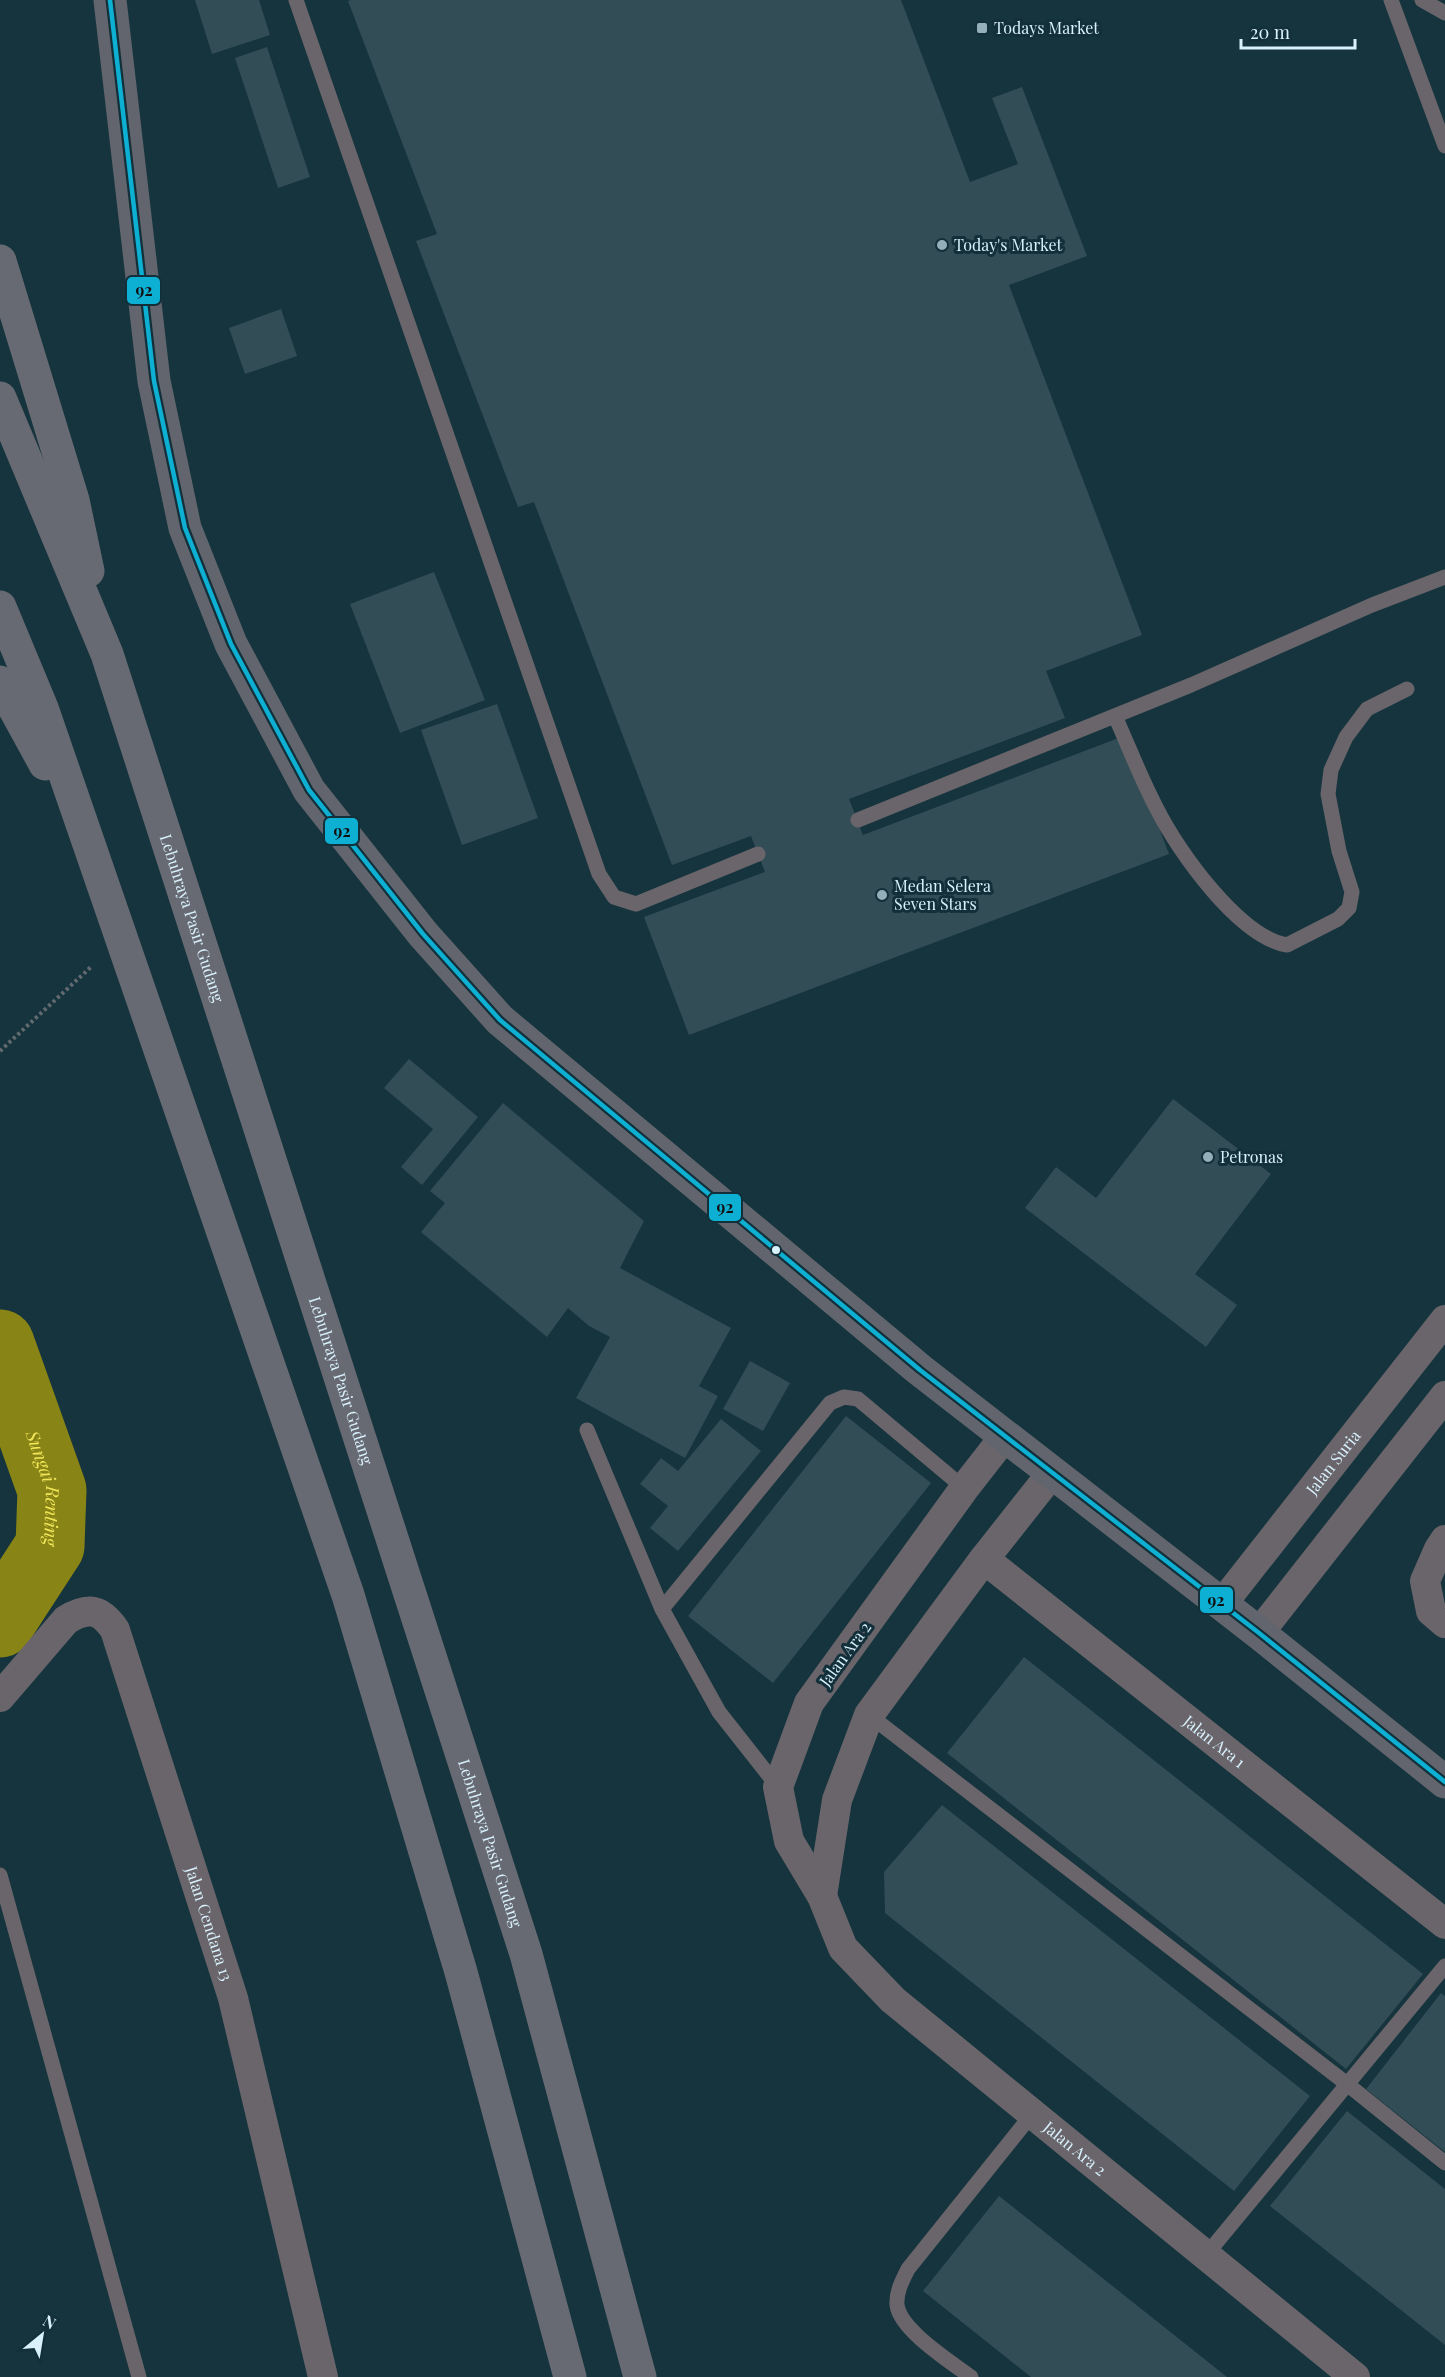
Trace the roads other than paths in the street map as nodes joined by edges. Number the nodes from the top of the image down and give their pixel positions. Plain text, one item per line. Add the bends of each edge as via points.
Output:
1 (110, 0) edge
2 (296, 0) edge
3 (1391, 0) edge
4 (1422, 0) edge
5 (1445, 13) edge
6 (1445, 146) edge
7 (0, 261) edge
8 (0, 398) edge
9 (1445, 577) edge
10 (0, 607) edge
11 (106, 654) junction
12 (0, 682) edge
13 (1407, 689) dead end
14 (1115, 716) junction
15 (858, 820) dead end
16 (87, 839) junction
17 (758, 854) dead end
18 (1445, 1320) edge
19 (1445, 1396) edge
20 (587, 1430) dead end
21 (1005, 1436) junction
22 (1052, 1473) junction
23 (964, 1488) junction
24 (1442, 1544) edge
25 (984, 1559) junction
26 (1222, 1604) junction
27 (662, 1609) junction
28 (1445, 1623) edge
29 (1259, 1633) junction
30 (0, 1696) edge
31 (868, 1715) junction
32 (1445, 1782) edge
33 (778, 1787) junction
34 (0, 1875) edge
35 (822, 1896) junction
36 (1445, 1924) edge
37 (1445, 1966) edge
38 (1347, 2084) junction
39 (1033, 2113) junction
40 (1445, 2163) edge
41 (1206, 2255) junction
42 (139, 2377) edge
43 (323, 2377) edge
44 (570, 2377) edge
45 (640, 2377) edge
46 (971, 2377) edge
47 (1356, 2377) edge

1 - 21 main road via 154,381 185,528 231,644 309,789 423,934 500,1020 920,1370
2 - 17 lane via 599,874 614,897 636,904
3 - 6 lane
4 - 5 lane
7 - 11 highway via 73,500
8 - 11 highway, Lebuhraya Pasir Gudang
9 - 14 lane
10 - 16 highway via 42,708
11 - 45 highway, Lebuhraya Pasir Gudang via 526,1954
12 - 16 highway
13 - 14 lane via 1367,709 1346,737 1331,770 1328,794 1352,892 1349,908 1338,919 1287,945 1269,940 1234,914 1196,870 1157,810
14 - 15 lane
16 - 44 highway via 348,1595 460,1972
18 - 26 street, Jalan Suria
19 - 29 street
20 - 27 lane
21 - 22 main road
21 - 23 street, Jalan Ara 2
22 - 25 street
22 - 26 main road
23 - 27 lane via 858,1399 844,1397 830,1403
23 - 33 street, Jalan Ara 2 via 809,1703
24 - 28 street via 1425,1581 1431,1611
25 - 31 street
25 - 36 street, Jalan Ara 1
26 - 29 main road
27 - 33 lane via 718,1712
29 - 32 main road
30 - 43 street, Jalan Cendana 13 via 66,1620 79,1612 94,1611 107,1618 115,1630 233,1998
31 - 35 street via 837,1800
31 - 38 lane
33 - 35 street, Jalan Ara 2 via 789,1841
34 - 42 lane
35 - 39 street, Jalan Ara 2 via 843,1948 893,2000
37 - 38 lane
38 - 40 lane
38 - 41 lane
39 - 41 street, Jalan Ara 2
39 - 46 lane via 908,2269 897,2295 903,2319
41 - 47 street, Jalan Ara 2

